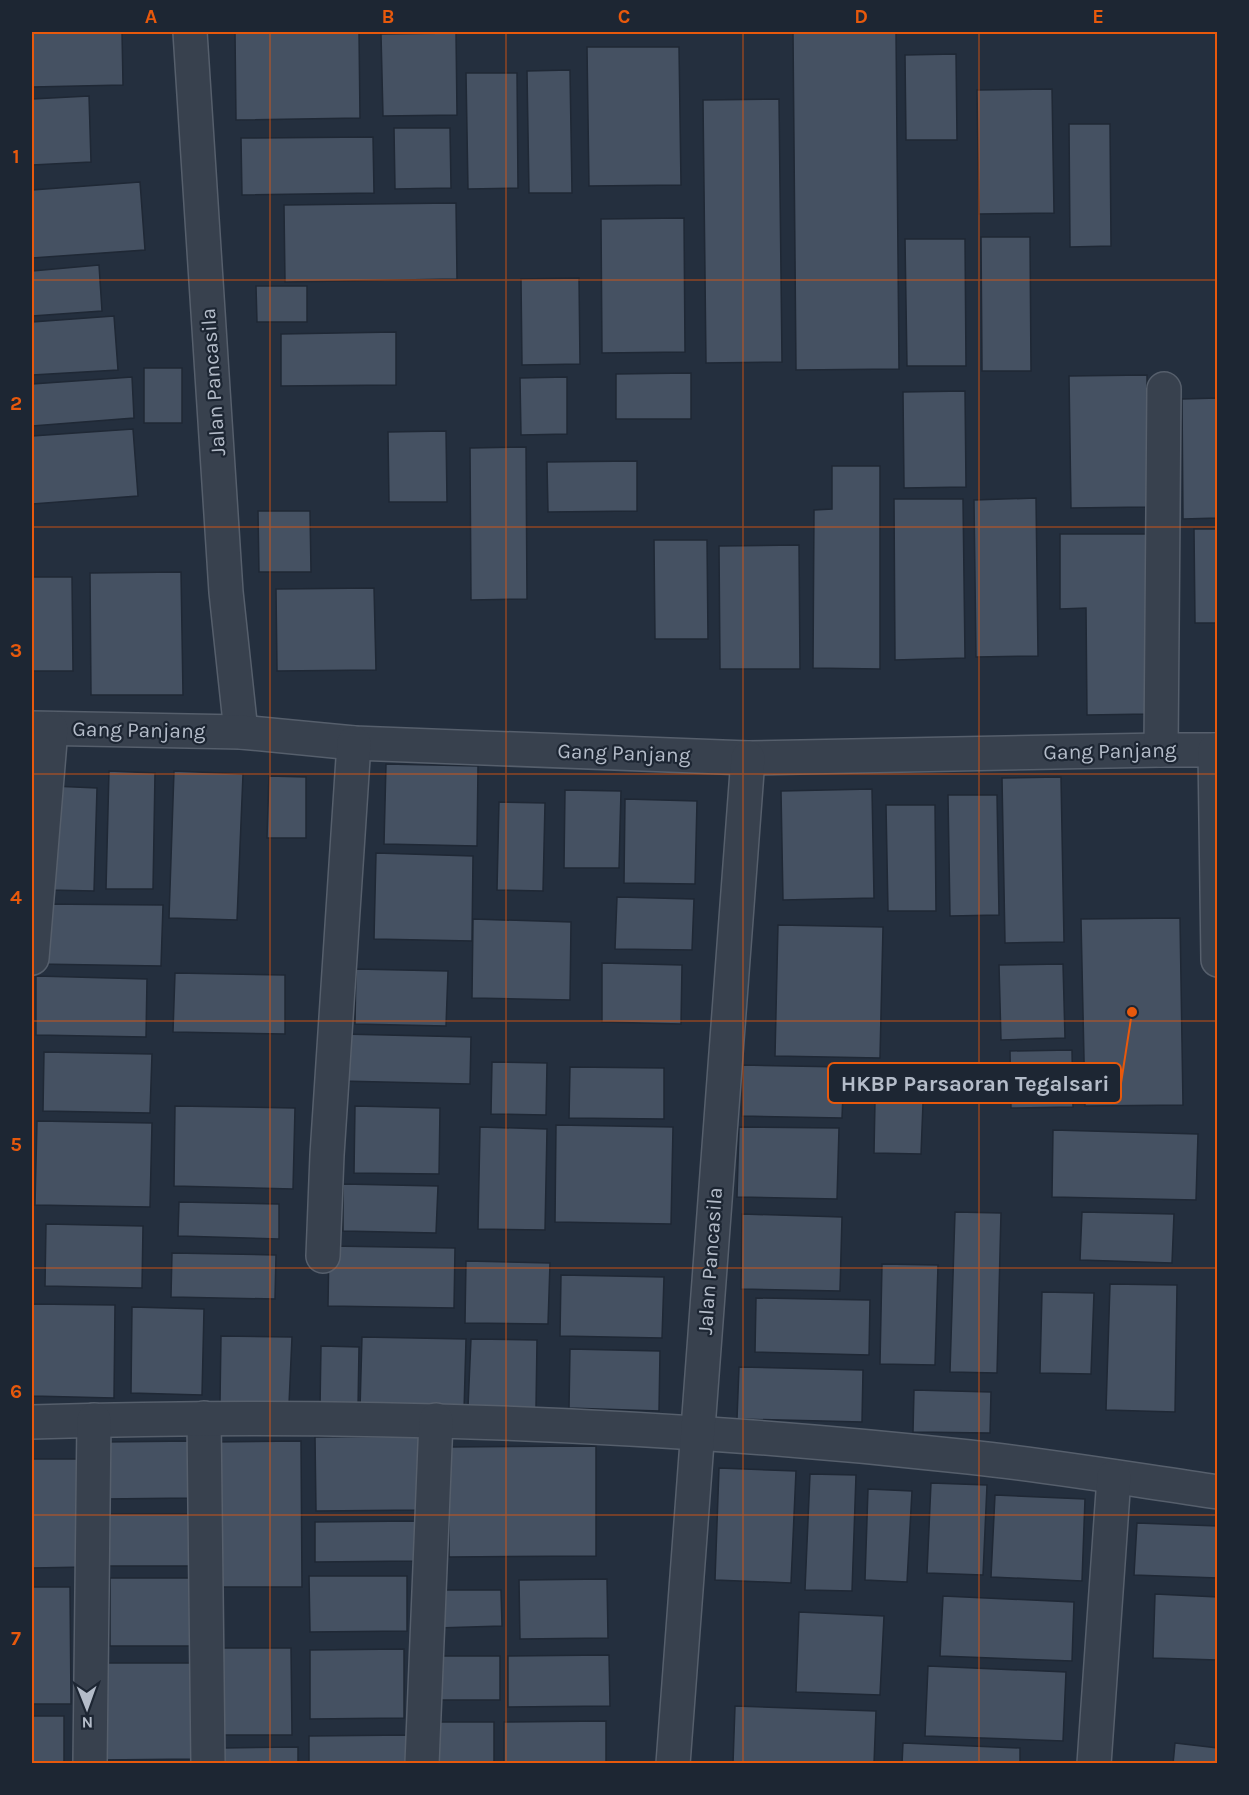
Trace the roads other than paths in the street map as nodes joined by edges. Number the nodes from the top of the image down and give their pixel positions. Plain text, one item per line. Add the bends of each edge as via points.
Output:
1 (190, 32) edge
2 (1164, 389) dead end
3 (41, 729) edge
4 (241, 732) junction
5 (354, 743) junction
6 (1161, 750) junction
7 (1216, 750) edge
8 (748, 758) junction
9 (32, 958) edge
10 (1218, 960) edge
11 (323, 1256) dead end
12 (204, 1418) junction
13 (94, 1420) junction
14 (436, 1420) junction
15 (32, 1422) edge
16 (698, 1433) junction
17 (1114, 1477) junction
18 (1218, 1492) edge
19 (90, 1764) edge
20 (208, 1764) edge
21 (422, 1764) edge
22 (672, 1764) edge
23 (1094, 1764) edge

1 - 4 street, Jalan Pancasila via 226,592
2 - 6 street
3 - 4 street, Gang Panjang
3 - 9 street
4 - 5 street, Gang Panjang
5 - 8 street, Gang Panjang
5 - 11 street
6 - 7 street, Gang Panjang
6 - 8 street, Gang Panjang
7 - 10 street
8 - 16 street, Jalan Pancasila
12 - 13 street
12 - 14 street
12 - 20 street
13 - 15 street
13 - 19 street
14 - 16 street
14 - 21 street
16 - 17 street via 970,1457
16 - 22 street, Jalan Pancasila
17 - 18 street
17 - 23 street

